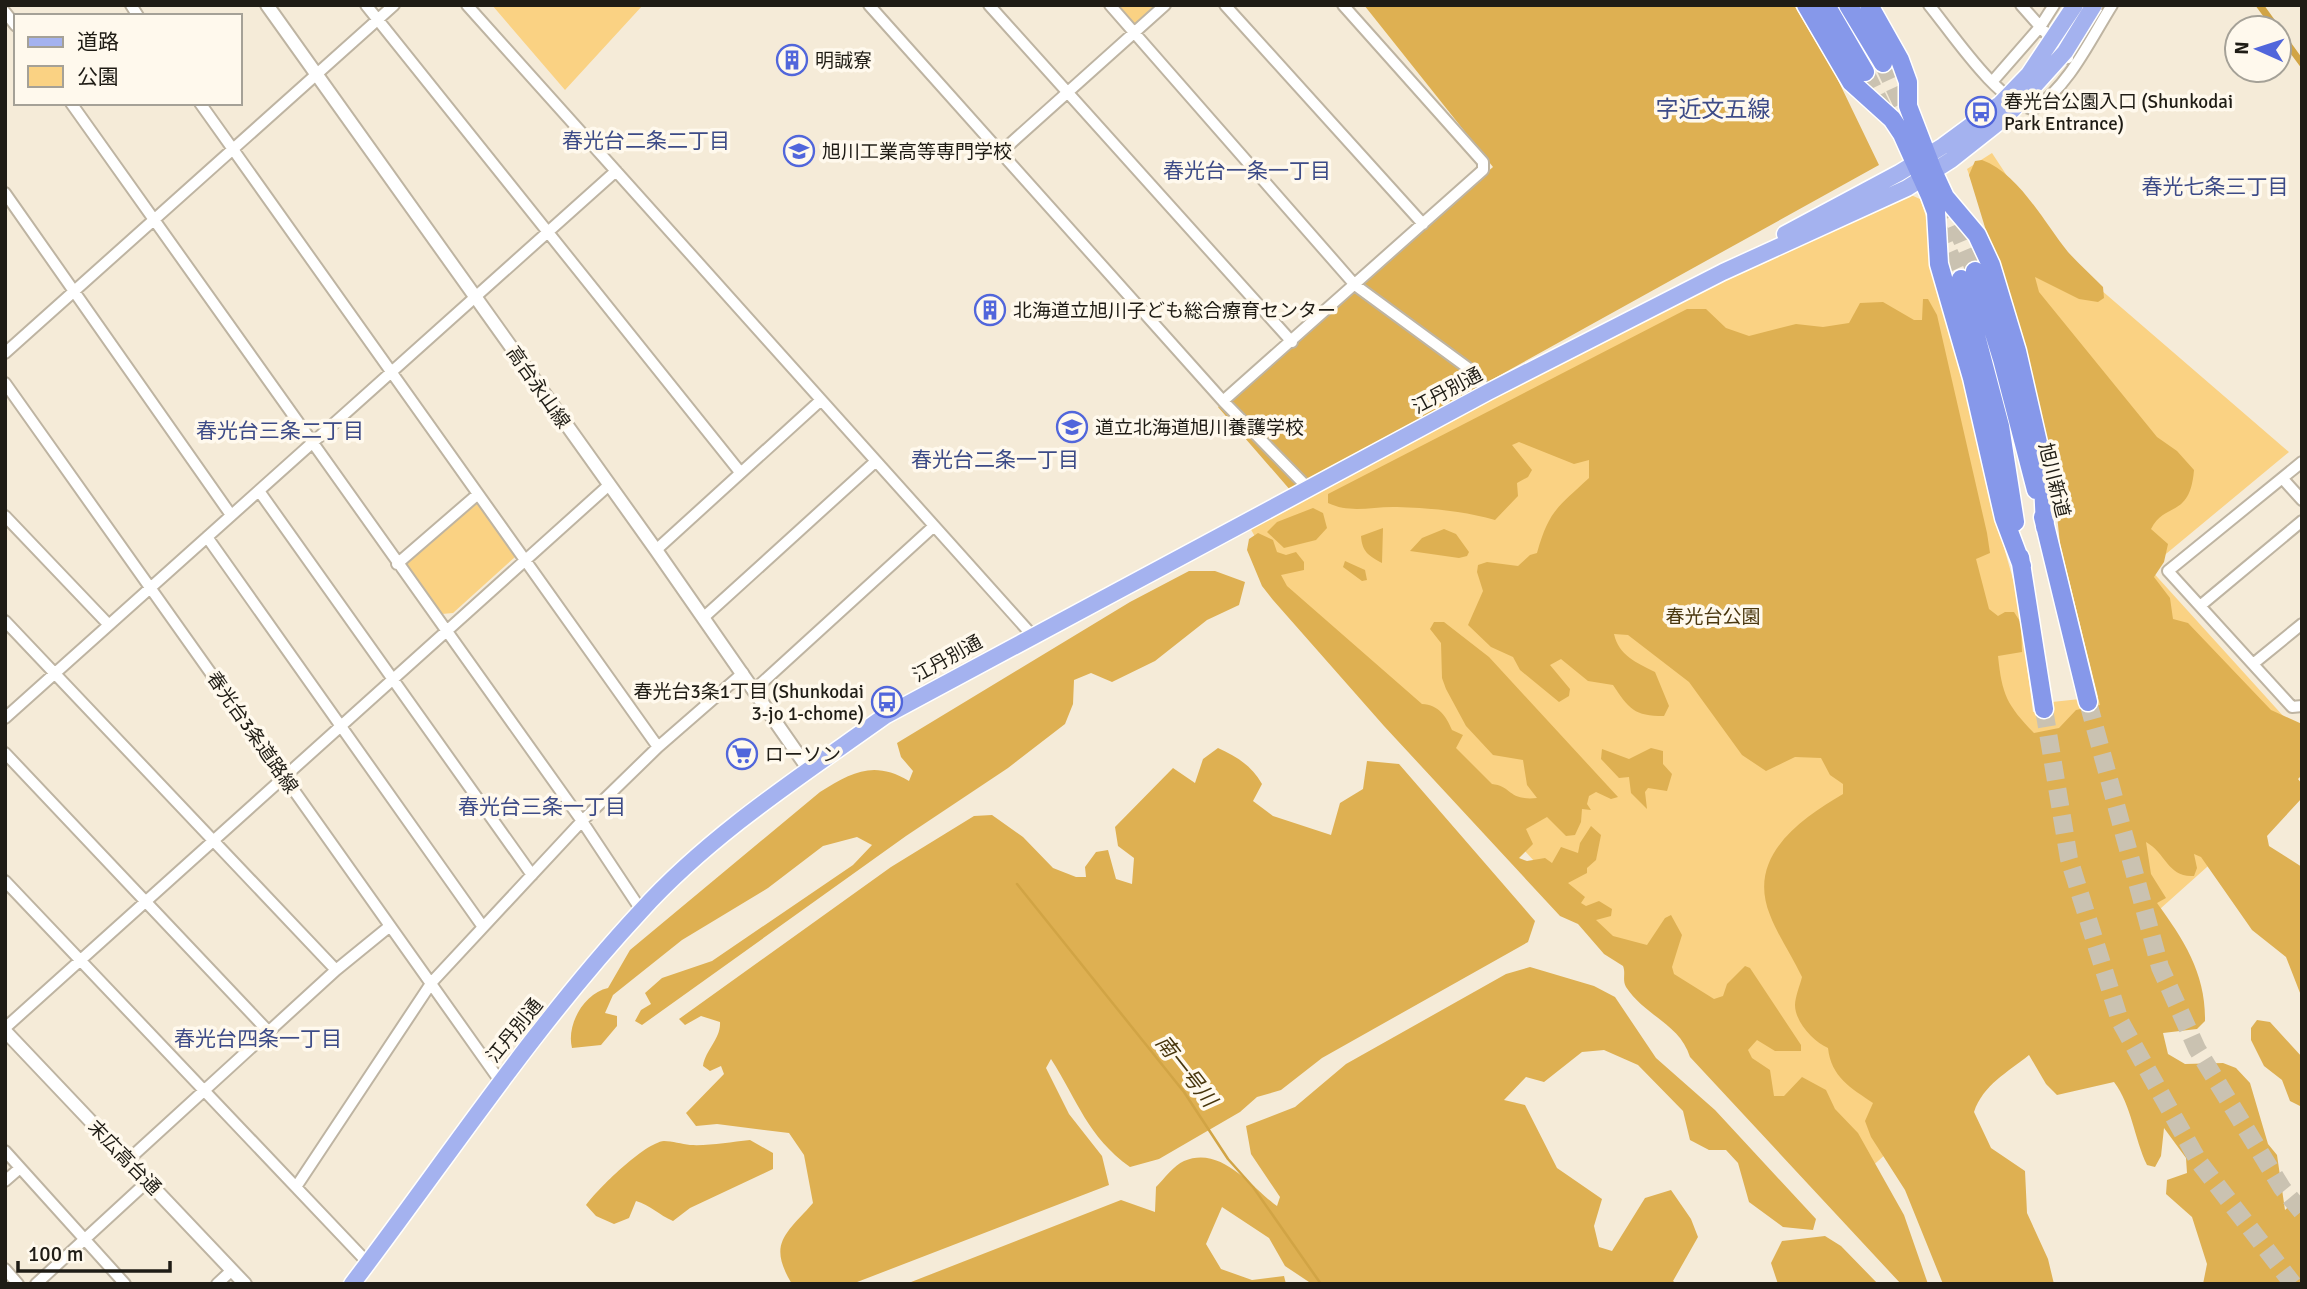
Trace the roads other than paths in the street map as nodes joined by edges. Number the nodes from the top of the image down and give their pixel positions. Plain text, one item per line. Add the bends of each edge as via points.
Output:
1 (267, 5) edge
2 (366, 5) edge
3 (394, 5) edge
4 (467, 5) edge
5 (869, 5) edge
6 (989, 5) edge
7 (1110, 5) edge
8 (1165, 5) edge
9 (1225, 5) edge
10 (1343, 5) edge
11 (1806, 5) edge
12 (1826, 5) edge
13 (1848, 5) edge
14 (1869, 5) edge
15 (1929, 5) edge
16 (2021, 5) edge
17 (2054, 5) edge
18 (2075, 5) edge
19 (2094, 5) edge
20 (2112, 5) edge
21 (378, 20) junction
22 (2040, 27) junction
23 (1135, 33) junction
24 (1883, 63) tunnel mouth
25 (2075, 65) junction
26 (1865, 72) tunnel mouth
27 (315, 74) junction
28 (1992, 82) junction
29 (1067, 92) junction
30 (72, 105) edge
31 (201, 105) edge
32 (2004, 109) junction
33 (233, 150) junction
34 (1000, 152) junction
35 (1924, 167) junction
36 (616, 171) junction
37 (5, 193) edge
38 (154, 220) junction
39 (1423, 224) junction
40 (548, 231) junction
41 (1355, 285) junction
42 (75, 292) junction
43 (475, 296) junction
44 (1292, 342) junction
45 (5, 353) edge
46 (391, 373) junction
47 (5, 383) edge
48 (1488, 392) junction
49 (821, 400) junction
50 (1223, 401) junction
51 (312, 444) junction
52 (876, 461) junction
53 (2302, 463) edge
54 (740, 472) junction
55 (2283, 479) junction
56 (609, 485) junction
57 (1307, 488) junction
58 (260, 491) junction
59 (478, 494) junction
60 (2302, 500) edge
61 (232, 515) junction
62 (5, 516) edge
63 (2302, 521) edge
64 (934, 526) junction
65 (2045, 527) junction
66 (207, 537) junction
67 (656, 550) junction
68 (525, 560) junction
69 (397, 564) junction
70 (2022, 566) junction
71 (151, 589) junction
72 (2200, 606) junction
73 (703, 618) junction
74 (5, 621) edge
75 (2302, 624) edge
76 (109, 625) junction
77 (445, 631) junction
78 (1032, 635) junction
79 (2253, 664) junction
80 (55, 673) junction
81 (743, 673) junction
82 (393, 679) junction
83 (754, 690) junction
84 (2088, 702) tunnel mouth
85 (2302, 706) edge
86 (2044, 709) tunnel mouth
87 (5, 718) edge
88 (341, 726) junction
89 (658, 747) junction
90 (5, 752) edge
91 (809, 770) junction
92 (284, 776) junction
93 (582, 821) junction
94 (213, 841) junction
95 (533, 875) junction
96 (5, 881) edge
97 (147, 901) junction
98 (642, 909) junction
99 (390, 926) junction
100 (483, 927) junction
101 (80, 960) junction
102 (336, 970) junction
103 (432, 982) junction
104 (5, 1029) edge
105 (269, 1032) junction
106 (500, 1081) junction
107 (203, 1092) junction
108 (5, 1151) edge
109 (127, 1161) junction
110 (20, 1168) junction
111 (5, 1181) edge
112 (148, 1181) junction
113 (296, 1187) junction
114 (85, 1240) junction
115 (368, 1263) junction
116 (5, 1269) edge
117 (232, 1270) junction
118 (18, 1284) edge
119 (36, 1284) edge
120 (125, 1284) edge
121 (217, 1284) edge
122 (245, 1284) edge
123 (352, 1284) edge

1 - 27 street, 高台永山線
2 - 21 street
3 - 21 street
4 - 36 street
5 - 34 street
6 - 29 street
7 - 23 street
8 - 23 street
9 - 39 street
10 - 39 street via 1483,162 1483,170
11 - 35 highway via 1851,82 1892,119
12 - 26 highway
13 - 24 highway
14 - 35 highway via 1908,82 1908,106
15 - 28 street
16 - 22 street
17 - 22 street
18 - 32 main road, 江丹別通, bridge
19 - 32 main road, 江丹別通, bridge via 2065,52
20 - 25 street
21 - 27 street
21 - 40 street
22 - 25 street
22 - 28 street
23 - 29 street
23 - 41 street
25 - 28 street via 2034,109 2015,104
27 - 33 street
27 - 43 street, 高台永山線
29 - 34 street
29 - 44 street
30 - 38 street
31 - 33 street
32 - 35 main road, 江丹別通
33 - 38 street
33 - 46 street
34 - 50 street
35 - 48 main road, 江丹別通
35 - 65 highway via 1976,235 1991,265 2042,460
35 - 70 highway via 1936,212 1939,264 1972,378 1994,481
36 - 40 street
36 - 49 street
37 - 42 street
38 - 42 street
38 - 51 street
39 - 41 street
40 - 43 street
40 - 54 street
41 - 44 street
41 - 48 street via 1468,368
42 - 45 street
42 - 61 street
43 - 46 street
43 - 56 street, 高台永山線
44 - 50 street
46 - 51 street
46 - 59 street
47 - 71 street, 春光台3条道路線
48 - 57 main road, 江丹別通
49 - 52 street
49 - 54 street
50 - 57 street
51 - 58 street
51 - 69 street
52 - 64 street
52 - 73 street
53 - 55 street
54 - 67 street
55 - 60 street
55 - 72 street via 2168,571
56 - 67 street, 高台永山線
56 - 68 street
57 - 78 main road, 江丹別通
58 - 61 street
58 - 82 street
59 - 68 street
59 - 69 street
61 - 66 street
62 - 76 street
63 - 72 street
64 - 78 street
64 - 83 street
65 - 70 highway, 旭川新道 via 2002,359 1968,275 2000,426
65 - 84 highway, 旭川新道
66 - 71 street
66 - 88 street
67 - 73 street, 高台永山線
68 - 77 street
68 - 89 street
69 - 77 street
70 - 86 highway, 旭川新道
71 - 76 street
71 - 92 street, 春光台3条道路線
72 - 79 street
73 - 81 street, 高台永山線
74 - 80 street
75 - 79 street
76 - 80 street
77 - 82 street
77 - 93 street
78 - 91 main road, 江丹別通 via 885,716
79 - 85 street via 2292,707
80 - 87 street
80 - 94 street
81 - 83 street, 高台永山線
81 - 89 street
82 - 88 street
82 - 95 street
83 - 91 street, 高台永山線
88 - 92 street
88 - 100 street
89 - 93 street
90 - 97 street
91 - 98 main road, 江丹別通 via 726,833
92 - 94 street
92 - 99 street, 春光台3条道路線
93 - 95 street
93 - 98 street
94 - 97 street
94 - 102 street
95 - 100 street
96 - 101 street
97 - 101 street
97 - 105 street
98 - 106 main road, 江丹別通
99 - 102 street
99 - 103 street, 春光台3条道路線
100 - 103 street
101 - 104 street
101 - 107 street
102 - 105 street
103 - 106 street, 春光台3条道路線
103 - 113 street
104 - 109 street, 末広高台通
105 - 107 street
106 - 115 main road, 江丹別通
107 - 109 street
107 - 113 street
108 - 110 street
109 - 112 street, 末広高台通
110 - 111 street
110 - 114 street
112 - 114 street
112 - 117 street, 末広高台通
113 - 115 street
114 - 119 street
114 - 120 street
115 - 123 main road, 江丹別通
116 - 118 street
117 - 121 street
117 - 122 street, 末広高台通

